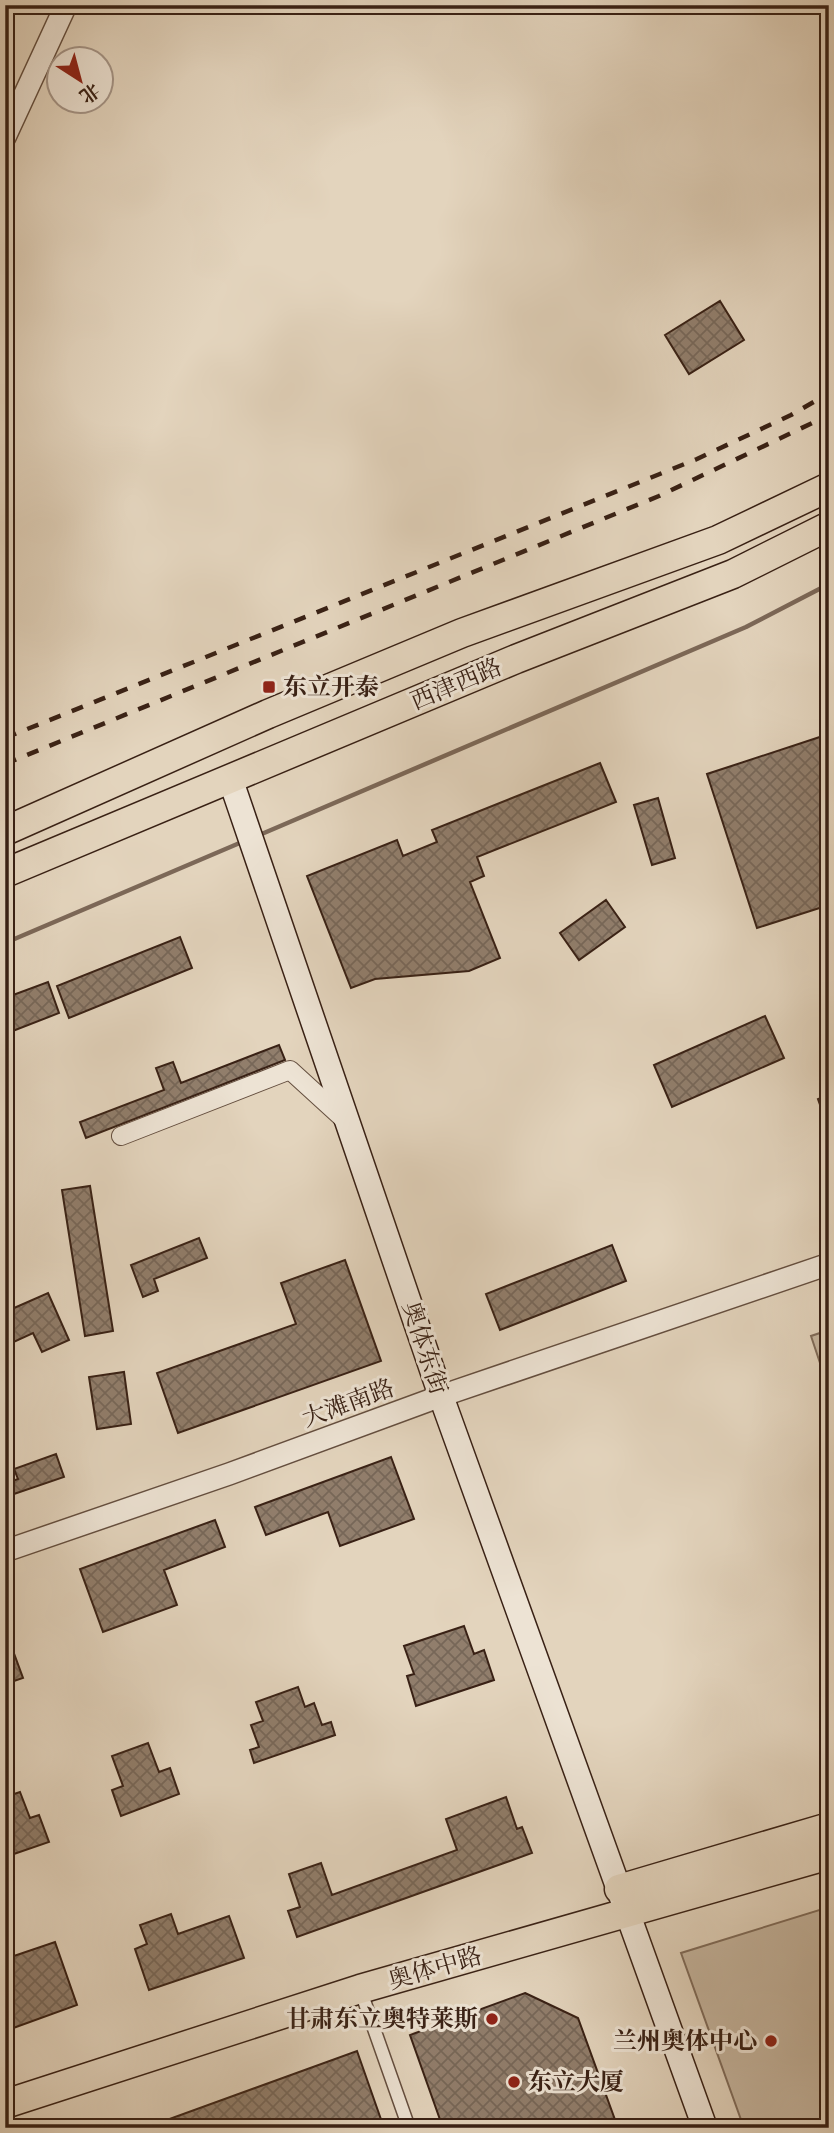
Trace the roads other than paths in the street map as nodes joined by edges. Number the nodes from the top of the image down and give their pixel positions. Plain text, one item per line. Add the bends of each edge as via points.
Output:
1 (66, 5) edge
2 (5, 137) edge
3 (829, 487) edge
4 (829, 526) edge
5 (230, 778) junction
6 (5, 831) edge
7 (5, 873) edge
8 (352, 1127) junction
9 (121, 1136) dead end
10 (829, 1264) edge
11 (441, 1396) junction
12 (5, 1551) edge
13 (829, 1827) edge
14 (829, 1855) edge
15 (623, 1902) junction
16 (360, 1989) junction
17 (5, 2104) edge
18 (409, 2128) edge
19 (705, 2128) edge

1 - 2 street
3 - 6 main road, 西津西路 via 718,540 410,654
4 - 5 main road, 西津西路 via 733,574
5 - 7 main road, 西津西路
5 - 8 main road, 奥体东街
8 - 9 street via 290,1070
8 - 11 main road, 奥体东街
10 - 11 street, 大滩南路
11 - 12 street, 大滩南路
11 - 15 main road, 奥体东街
13 - 15 main road, 奥体中路
14 - 15 main road, 奥体中路
15 - 16 main road, 奥体中路
15 - 19 main road, 奥体东街
16 - 17 main road, 奥体中路
16 - 18 street

